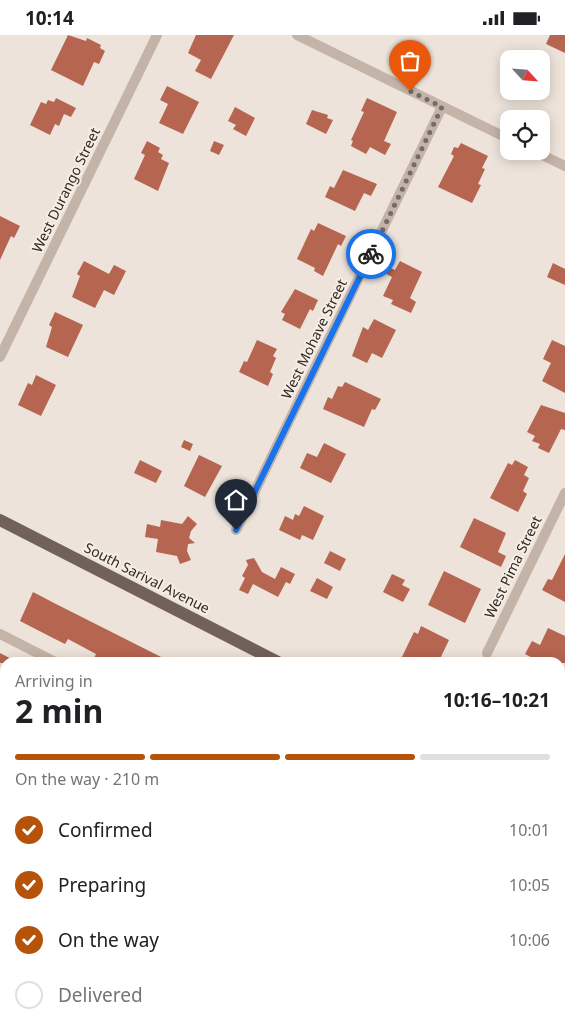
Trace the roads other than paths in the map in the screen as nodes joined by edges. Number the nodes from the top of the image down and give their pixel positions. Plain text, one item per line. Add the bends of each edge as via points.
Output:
1 (158, 35) edge
2 (296, 35) edge
3 (442, 107) junction
4 (500, 135) edge
5 (550, 159) edge
6 (565, 166) edge
7 (0, 357) edge
8 (565, 493) edge
9 (0, 519) edge
10 (236, 530) dead end
11 (0, 634) edge
12 (487, 653) dead end
13 (43, 657) edge
14 (268, 657) edge

1 - 7 street, West Durango Street
2 - 3 street
3 - 4 street
3 - 10 street, West Mohave Street
5 - 6 street
8 - 12 street, West Pima Street
9 - 14 main road, South Sarival Avenue
11 - 13 street

